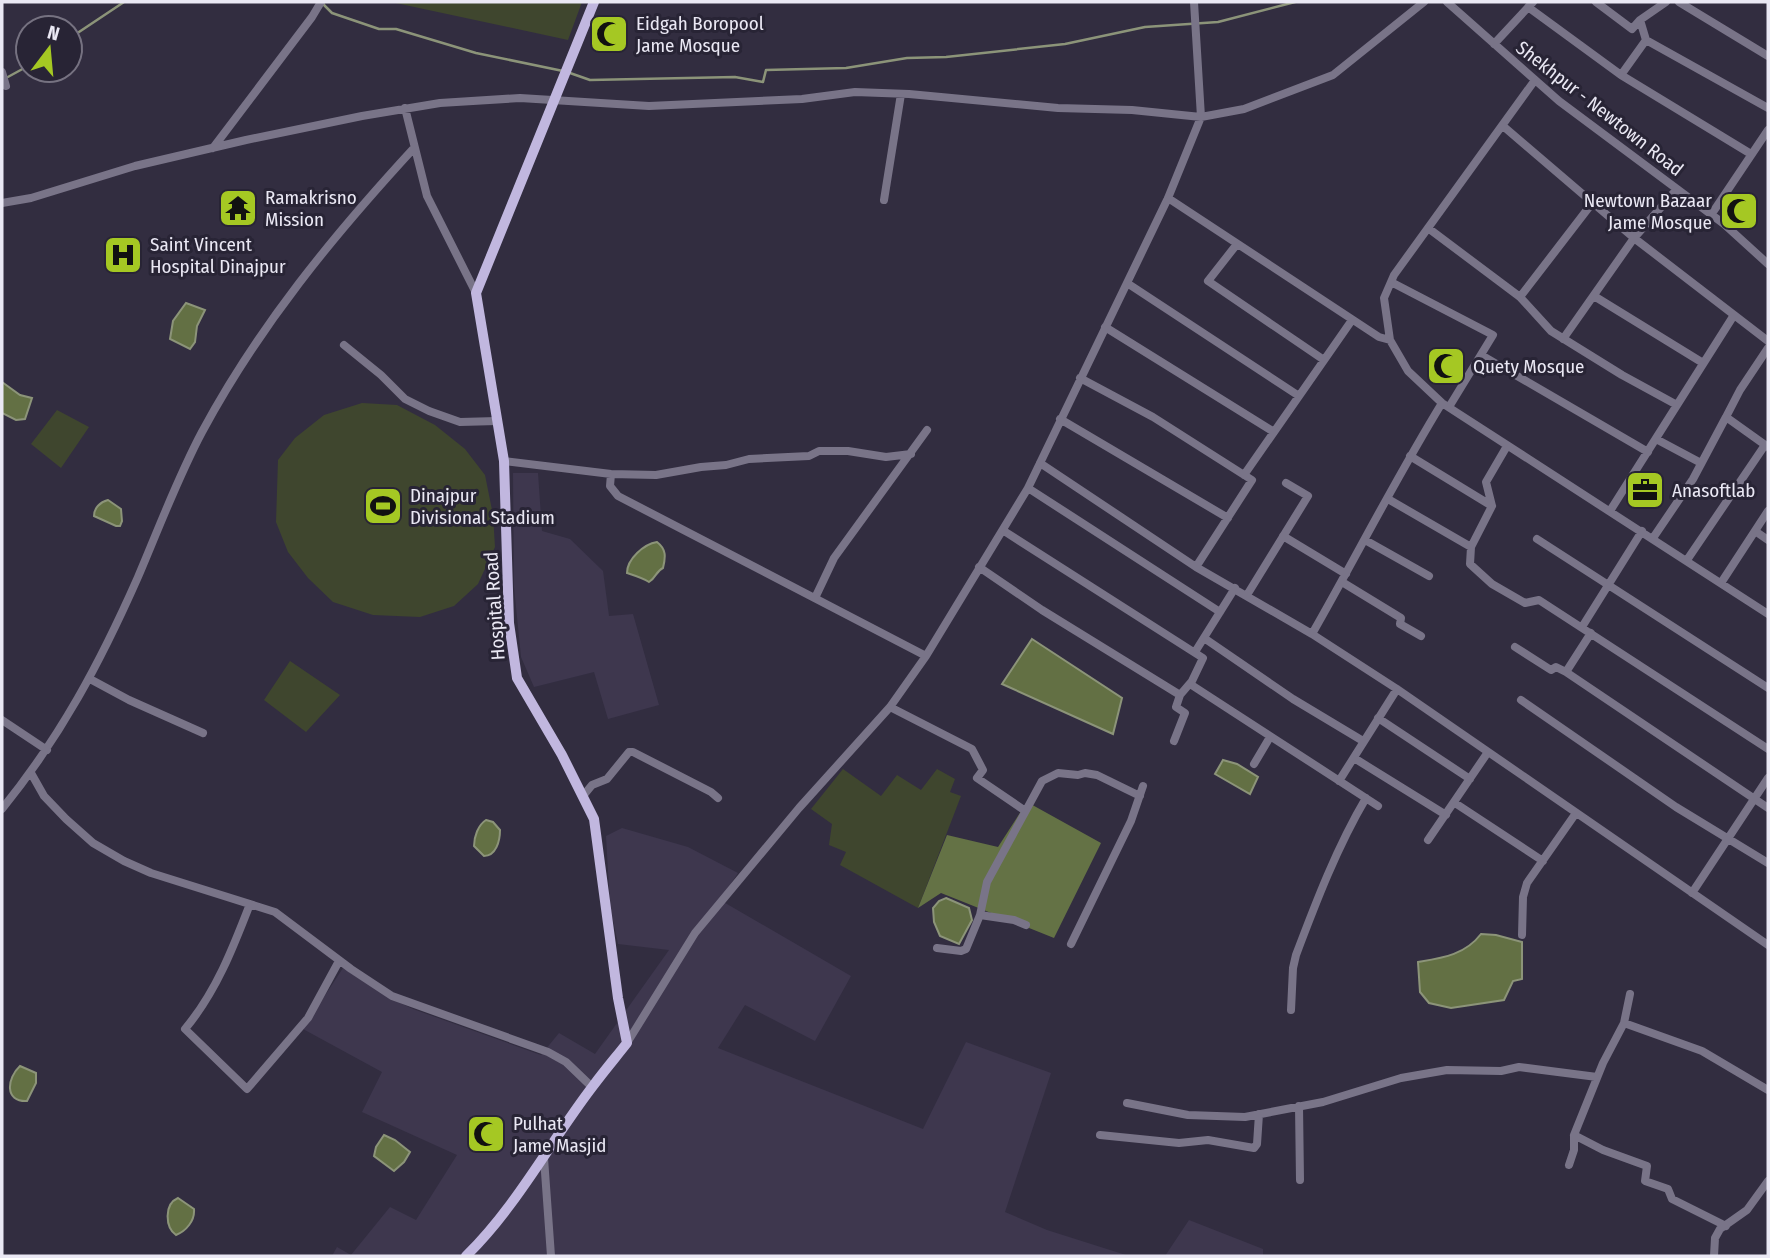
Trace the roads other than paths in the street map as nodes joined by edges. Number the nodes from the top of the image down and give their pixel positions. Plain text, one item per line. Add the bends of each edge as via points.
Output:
1 (594, 2) edge
2 (1424, 2) edge
3 (1447, 2) edge
4 (1596, 2) edge
5 (1665, 2) edge
6 (1679, 2) edge
7 (1194, 3) edge
8 (319, 5) edge
9 (1530, 5) edge
10 (1640, 20) junction
11 (1646, 40) junction
12 (1494, 44) junction
13 (1768, 56) edge
14 (2, 72) edge
15 (1621, 75) junction
16 (1535, 80) junction
17 (6, 86) dead end
18 (901, 94) junction
19 (554, 100) junction
20 (404, 108) junction
21 (1768, 108) edge
22 (1201, 117) junction
23 (1503, 126) junction
24 (1768, 130) edge
25 (213, 148) junction
26 (414, 148) junction
27 (1751, 154) junction
28 (1677, 189) junction
29 (1168, 198) junction
30 (884, 200) dead end
31 (1592, 202) junction
32 (2, 203) edge
33 (1711, 215) junction
34 (1428, 228) junction
35 (1634, 238) junction
36 (1237, 244) junction
37 (1768, 264) edge
38 (1391, 282) junction
39 (1127, 283) junction
40 (477, 293) junction
41 (1594, 296) junction
42 (1520, 297) junction
43 (1734, 314) junction
44 (1352, 320) junction
45 (1105, 327) junction
46 (1563, 339) junction
47 (1390, 340) junction
48 (1768, 341) edge
49 (344, 345) dead end
50 (1768, 348) edge
51 (1481, 355) junction
52 (1324, 360) junction
53 (1703, 363) junction
54 (1080, 378) junction
55 (1299, 396) junction
56 (1446, 405) junction
57 (1677, 405) junction
58 (1726, 417) junction
59 (1060, 419) junction
60 (497, 421) junction
61 (927, 430) dead end
62 (1274, 432) junction
63 (1656, 439) junction
64 (1507, 446) junction
65 (1767, 446) edge
66 (1648, 452) junction
67 (911, 454) junction
68 (1410, 456) junction
69 (504, 461) junction
70 (1040, 463) junction
71 (1701, 463) junction
72 (611, 474) junction
73 (1244, 475) junction
74 (1286, 483) dead end
75 (1028, 488) junction
76 (1388, 499) junction
77 (1492, 506) junction
78 (1610, 511) junction
79 (1768, 511) edge
80 (1228, 518) junction
81 (1004, 531) junction
82 (1642, 531) junction
83 (1755, 531) junction
84 (1283, 537) junction
85 (1653, 538) junction
86 (1537, 539) dead end
87 (1366, 540) junction
88 (1768, 540) edge
89 (1471, 547) junction
90 (1687, 561) junction
91 (1196, 566) junction
92 (979, 567) junction
93 (1429, 576) dead end
94 (1344, 578) junction
95 (1721, 583) junction
96 (1609, 585) junction
97 (1235, 588) junction
98 (1247, 595) junction
99 (815, 598) junction
100 (1220, 612) junction
101 (1768, 614) edge
102 (1582, 627) junction
103 (1591, 633) junction
104 (1312, 634) junction
105 (1421, 636) dead end
106 (1204, 638) junction
107 (1515, 647) dead end
108 (1195, 652) junction
109 (926, 656) junction
110 (1566, 672) junction
111 (90, 679) junction
112 (1190, 684) junction
113 (1768, 688) edge
114 (1397, 689) junction
115 (1180, 695) junction
116 (1521, 701) dead end
117 (890, 707) junction
118 (1378, 718) junction
119 (2, 720) edge
120 (203, 733) dead end
121 (1270, 737) junction
122 (1174, 741) dead end
123 (1363, 741) junction
124 (1768, 749) edge
125 (47, 750) junction
126 (1488, 752) junction
127 (1354, 758) junction
128 (1254, 764) dead end
129 (31, 773) junction
130 (1768, 778) edge
131 (1471, 779) junction
132 (1339, 781) junction
133 (1143, 786) dead end
134 (583, 796) junction
135 (1140, 796) junction
136 (718, 798) dead end
137 (1366, 798) junction
138 (1754, 799) junction
139 (1455, 803) junction
140 (1378, 806) dead end
141 (1768, 808) edge
142 (2, 809) edge
143 (1024, 810) junction
144 (1576, 813) junction
145 (1446, 816) junction
146 (1728, 839) junction
147 (1427, 840) dead end
148 (1543, 861) junction
149 (1768, 863) edge
150 (1692, 892) junction
151 (250, 904) junction
152 (979, 915) junction
153 (1026, 925) dead end
154 (1522, 935) dead end
155 (1071, 944) dead end
156 (1768, 945) edge
157 (937, 948) dead end
158 (339, 961) junction
159 (1630, 994) dead end
160 (1291, 1010) dead end
161 (1624, 1023) junction
162 (627, 1043) junction
163 (1597, 1077) junction
164 (592, 1087) junction
165 (1768, 1090) edge
166 (1127, 1103) dead end
167 (1299, 1106) junction
168 (1259, 1114) junction
169 (1100, 1135) dead end
170 (1574, 1135) junction
171 (544, 1158) junction
172 (1569, 1165) dead end
173 (1300, 1180) dead end
174 (1768, 1181) edge
175 (1726, 1226) junction
176 (466, 1256) edge
177 (551, 1256) edge
178 (1714, 1256) edge

1 - 19 main road
2 - 22 street via 1333,75 1244,109
3 - 12 street, Shekhpur - Newtown Road
4 - 10 street via 1632,29
5 - 10 street
6 - 13 street
7 - 22 street
8 - 25 street
9 - 12 street
9 - 15 street
10 - 11 street
11 - 15 street
11 - 21 street
12 - 16 street, Shekhpur - Newtown Road
14 - 17 street
15 - 27 street
16 - 23 street
16 - 28 street, Shekhpur - Newtown Road
18 - 19 street via 855,92 649,106
18 - 22 street
18 - 30 street
19 - 20 street via 520,98
19 - 40 main road
20 - 25 street
20 - 26 street
22 - 29 street
23 - 31 street
23 - 34 street
24 - 27 street
25 - 32 street
26 - 40 street via 427,196
26 - 111 street via 313,262 233,379 174,488
27 - 33 street
28 - 33 street, Shekhpur - Newtown Road
28 - 35 street
29 - 36 street
29 - 39 street
31 - 35 street
31 - 42 street
33 - 37 street, Shekhpur - Newtown Road
34 - 38 street
34 - 42 street
35 - 41 street
35 - 43 street
36 - 44 street
36 - 52 street via 1208,281
38 - 47 street via 1384,298
38 - 51 street via 1493,335
39 - 45 street
39 - 55 street
40 - 60 main road, Hospital Road
41 - 46 street
41 - 53 street
42 - 46 street
43 - 48 street
43 - 53 street
44 - 47 street
44 - 52 street
45 - 54 street
45 - 62 street
46 - 57 street
47 - 56 street via 1408,371
49 - 60 street via 404,399 460,422
50 - 58 street
51 - 56 street
51 - 66 street
52 - 55 street
53 - 57 street
54 - 59 street
54 - 73 street via 1153,417
55 - 62 street
56 - 64 street
56 - 68 street
57 - 63 street
58 - 65 street
58 - 71 street
59 - 70 street
59 - 80 street
60 - 69 main road, Hospital Road
61 - 67 street
62 - 73 street
63 - 66 street
63 - 71 street
64 - 77 street via 1486,482
64 - 78 street
65 - 90 street
66 - 78 street
67 - 72 street via 886,457 819,451 656,475
67 - 99 street via 834,558
68 - 76 street
68 - 77 street
69 - 72 street
69 - 134 main road, Hospital Road via 509,623 517,678
70 - 75 street
70 - 91 street
71 - 85 street
72 - 99 street via 610,486 618,496
73 - 80 street via 1252,480
74 - 84 street via 1308,496
75 - 81 street
75 - 100 street
76 - 87 street
76 - 89 street
77 - 89 street
78 - 82 street
79 - 83 street
80 - 91 street
81 - 92 street
81 - 108 street
82 - 85 street
82 - 96 street
83 - 88 street
83 - 95 street
84 - 94 street
84 - 98 street
85 - 90 street
86 - 96 street
87 - 93 street
87 - 94 street
89 - 102 street via 1470,564 1492,584 1525,603 1539,600
90 - 95 street
91 - 97 street
92 - 109 street
92 - 115 street
94 - 104 street
94 - 105 street
95 - 101 street
96 - 102 street
96 - 113 street
97 - 98 street
97 - 100 street
98 - 104 street
99 - 109 street
100 - 106 street
102 - 103 street
103 - 110 street
103 - 124 street
104 - 114 street
106 - 108 street
106 - 123 street
107 - 110 street via 1551,670 1556,667
108 - 112 street via 1202,658
109 - 117 street
110 - 138 street
111 - 120 street
111 - 125 street
112 - 115 street
112 - 121 street
114 - 118 street
114 - 126 street
115 - 122 street via 1176,707 1185,713
116 - 146 street
117 - 143 street via 972,748 983,769 977,778
117 - 162 street via 695,933
118 - 123 street
118 - 131 street
119 - 125 street
121 - 128 street
121 - 132 street
123 - 127 street
125 - 129 street
126 - 131 street
126 - 144 street
127 - 132 street
127 - 145 street
129 - 142 street
129 - 151 street via 44,796 93,843 151,873
130 - 138 street
131 - 139 street
132 - 137 street
133 - 135 street
134 - 136 street via 633,752
134 - 162 main road, Hospital Road via 594,819
135 - 143 street via 1097,775 1058,773 1042,781
135 - 155 street
137 - 140 street
137 - 160 street via 1296,955
138 - 141 street
138 - 146 street
139 - 145 street
139 - 148 street
143 - 152 street via 987,881
144 - 148 street
144 - 150 street
145 - 147 street
146 - 149 street
146 - 150 street
148 - 154 street via 1523,897
150 - 156 street
151 - 158 street via 275,912
151 - 158 street via 217,982 186,1029 247,1089 308,1018
152 - 153 street
152 - 157 street via 966,949
158 - 164 street via 401,1000 548,1052
159 - 161 street
161 - 163 street
161 - 165 street via 1702,1051
162 - 164 main road
163 - 167 street via 1519,1067 1501,1072 1447,1070
163 - 170 street
164 - 171 main road
166 - 168 street via 1207,1117
167 - 168 street
167 - 173 street
168 - 169 street via 1254,1148 1208,1140 1180,1143
170 - 172 street
170 - 175 street via 1647,1166 1645,1181 1668,1189 1672,1199
171 - 176 main road
171 - 177 street
174 - 175 street via 1747,1210
175 - 178 street via 1716,1238

